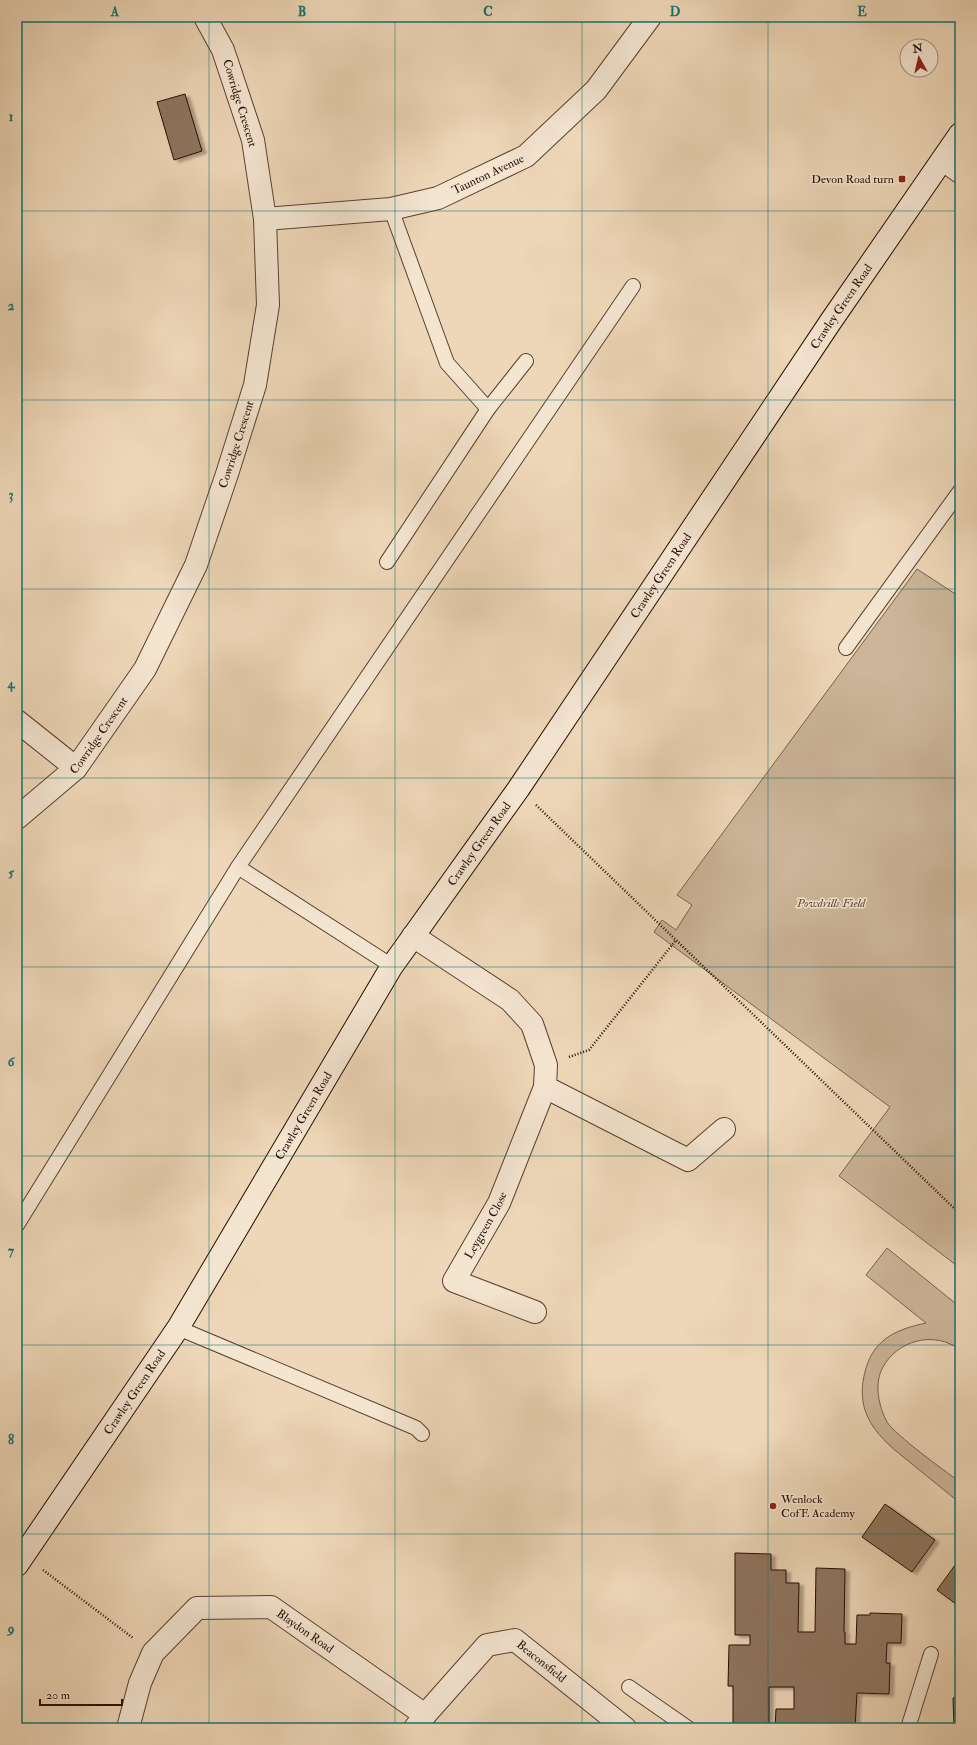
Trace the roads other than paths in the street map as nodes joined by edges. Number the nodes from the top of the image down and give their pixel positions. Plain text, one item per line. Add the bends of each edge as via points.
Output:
1 (205, 17) edge
2 (650, 17) edge
3 (960, 134) edge
4 (952, 166) edge
5 (391, 209) junction
6 (265, 219) junction
7 (633, 286) dead end
8 (526, 361) dead end
9 (488, 409) junction
10 (960, 491) edge
11 (387, 562) dead end
12 (846, 648) dead end
13 (17, 722) edge
14 (76, 768) junction
15 (17, 818) edge
16 (238, 867) junction
17 (413, 936) junction
18 (392, 966) junction
19 (545, 1087) junction
20 (724, 1129) dead end
21 (17, 1225) edge
22 (535, 1312) dead end
23 (178, 1328) junction
24 (422, 1434) dead end
25 (20, 1560) edge
26 (931, 1654) dead end
27 (629, 1687) dead end
28 (420, 1721) edge
29 (128, 1728) edge
30 (625, 1728) edge
31 (688, 1728) edge
32 (908, 1728) edge

1 - 6 street, Cowridge Crescent via 223,50 253,140
2 - 5 street, Taunton Avenue via 596,90 526,156 438,198
3 - 4 street, Crawley Green Road
4 - 17 street, Crawley Green Road via 831,321 519,788
5 - 6 street, Taunton Avenue
5 - 9 lane via 447,363
6 - 14 street, Cowridge Crescent via 268,305 255,385 196,565 145,669
7 - 16 lane
8 - 9 lane
9 - 11 lane
10 - 12 lane
13 - 14 street
14 - 15 street, Cowridge Crescent
16 - 18 lane
16 - 21 lane
17 - 18 street, Crawley Green Road
17 - 19 street, Leygreen Close via 510,1000 532,1024 546,1065
18 - 23 street, Crawley Green Road
19 - 20 street via 688,1160
19 - 22 street, Leygreen Close via 499,1203 454,1281
23 - 24 lane via 416,1428
23 - 25 street, Crawley Green Road
26 - 32 lane
27 - 31 lane
28 - 29 street, Blaydon Road via 271,1607 197,1608 152,1653 140,1682
28 - 30 street, Beaconsfield via 487,1645 515,1640

